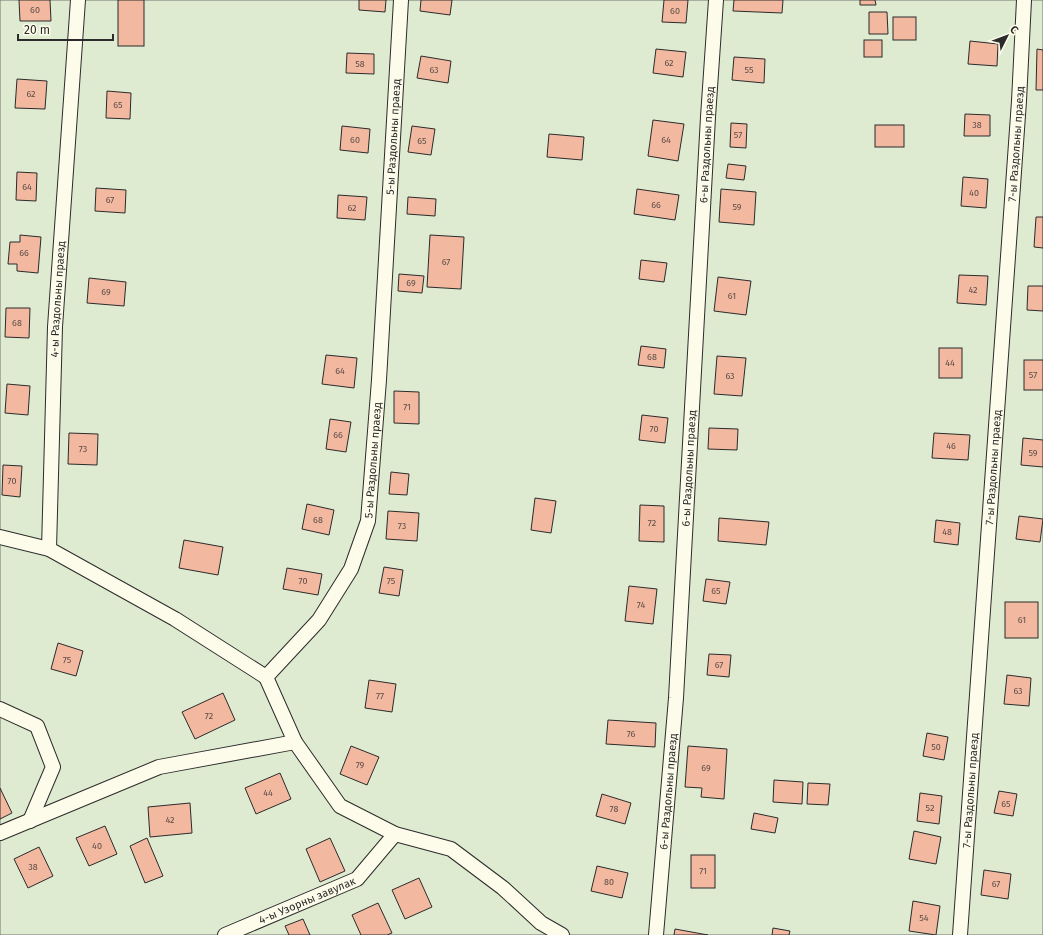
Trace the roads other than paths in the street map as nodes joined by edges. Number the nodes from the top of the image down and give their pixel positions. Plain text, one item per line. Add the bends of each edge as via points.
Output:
1 (78, 0) edge
2 (400, 0) edge
3 (716, 0) edge
4 (1024, 0) edge
5 (0, 537) edge
6 (49, 548) junction
7 (266, 677) junction
8 (0, 709) edge
9 (295, 742) junction
10 (30, 821) junction
11 (0, 833) edge
12 (395, 834) junction
13 (225, 935) edge
14 (562, 935) edge
15 (656, 935) edge
16 (960, 935) edge

1 - 6 lane, 4-ы Раздольны праезд via 55,327
2 - 7 lane, 5-ы Раздольны праезд via 379,380 368,521 351,569 319,620
3 - 15 lane, 6-ы Раздольны праезд via 676,698
4 - 16 lane, 7-ы Раздольны праезд
5 - 6 lane
6 - 7 lane via 175,619
7 - 9 lane
8 - 10 lane via 37,726 53,767
9 - 10 lane via 159,767
9 - 12 lane via 340,806
10 - 11 lane
12 - 13 lane, 4-ы Узорны завулак via 357,879
12 - 14 lane via 450,849 503,888 541,923

